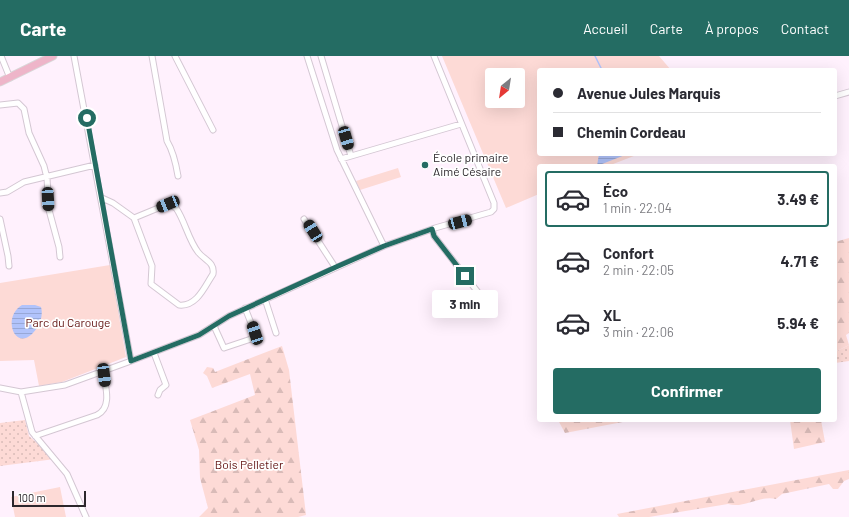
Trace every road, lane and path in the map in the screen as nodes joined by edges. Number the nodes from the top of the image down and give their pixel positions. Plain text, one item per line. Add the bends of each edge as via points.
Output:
1 (1, 56) edge
2 (54, 56) edge
3 (74, 56) edge
4 (152, 56) edge
5 (176, 56) edge
6 (307, 56) edge
7 (321, 56) edge
8 (434, 56) edge
9 (10, 78) junction
10 (0, 82) edge
11 (849, 92) edge
12 (837, 95) edge
13 (0, 105) edge
14 (461, 124) junction
15 (213, 130) dead end
16 (351, 156) junction
17 (341, 159) junction
18 (95, 165) junction
19 (178, 176) dead end
20 (47, 178) junction
21 (0, 193) edge
22 (102, 198) junction
23 (134, 218) junction
24 (0, 219) edge
25 (304, 219) dead end
26 (432, 229) junction
27 (384, 246) junction
28 (60, 257) dead end
29 (8, 266) dead end
30 (336, 267) junction
31 (265, 299) junction
32 (484, 300) dead end
33 (245, 308) junction
34 (214, 326) junction
35 (276, 333) dead end
36 (154, 353) junction
37 (131, 361) junction
38 (103, 371) junction
39 (0, 388) edge
40 (21, 392) junction
41 (158, 395) dead end
42 (35, 436) junction
43 (86, 517) edge

1 - 9 street
2 - 9 main road
3 - 18 street
4 - 19 street via 167,141 171,154 176,159
5 - 15 street
6 - 17 street
7 - 16 street
8 - 14 street
9 - 10 main road
11 - 12 street
13 - 20 street via 15,103 23,106 29,133
14 - 16 street
14 - 26 street via 494,203 494,209
16 - 17 street
17 - 27 street
18 - 20 street
18 - 22 street
20 - 21 street via 24,182 7,192
20 - 28 street via 49,210
22 - 23 street
22 - 37 street
23 - 23 street via 152,266 151,284 179,305 190,304 196,300 214,269 196,250 176,208 168,204
24 - 29 street
25 - 30 street
26 - 27 street
26 - 32 street via 434,236
27 - 30 street
30 - 31 street
31 - 33 street
31 - 35 street
33 - 34 street
33 - 34 street via 255,333 251,339 224,348
34 - 36 street via 199,335
36 - 37 street
36 - 41 street via 166,385
37 - 38 street
38 - 40 street via 64,385
38 - 42 street via 107,401 103,410
39 - 40 street
40 - 42 street
42 - 43 street via 67,474

